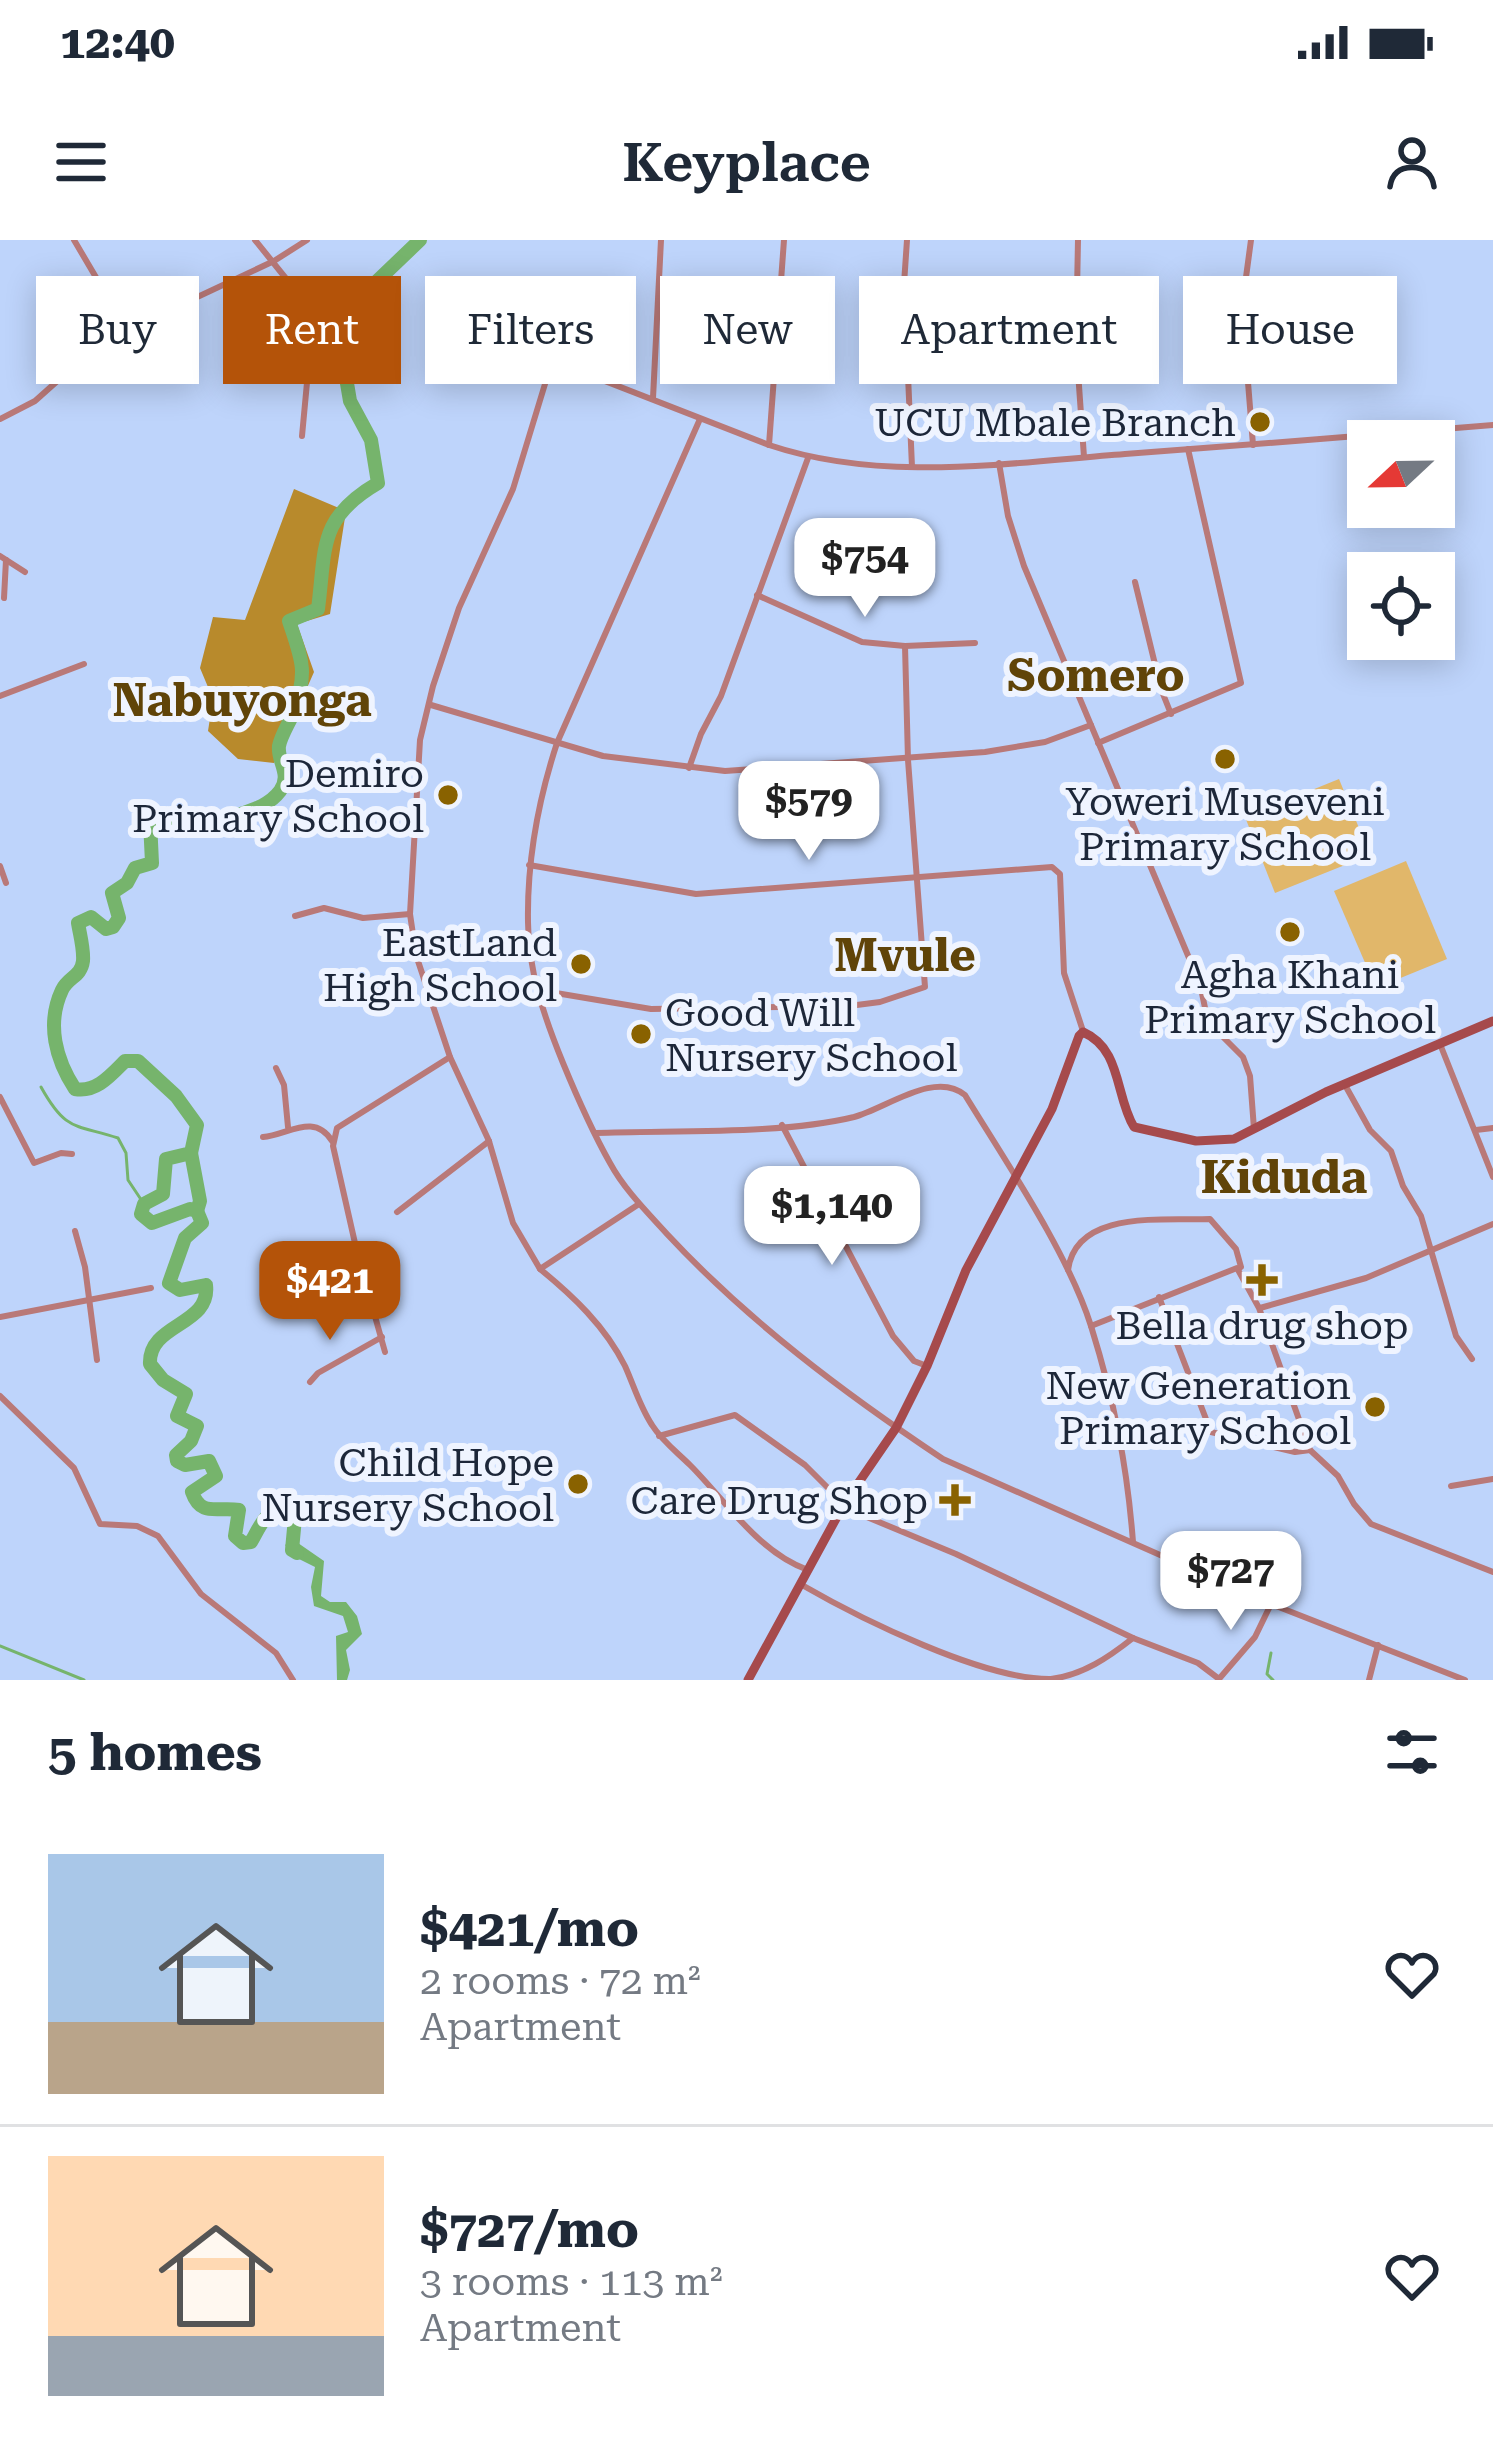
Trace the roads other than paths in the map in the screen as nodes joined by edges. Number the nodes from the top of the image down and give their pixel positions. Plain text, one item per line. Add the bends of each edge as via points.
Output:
1 (74, 240) edge
2 (255, 240) edge
3 (307, 240) edge
4 (661, 240) edge
5 (784, 240) edge
6 (907, 240) edge
7 (1078, 240) edge
8 (1251, 240) edge
9 (274, 261) junction
10 (95, 276) edge
11 (199, 296) edge
12 (53, 384) edge
13 (545, 384) edge
14 (612, 384) edge
15 (653, 399) junction
16 (700, 418) junction
17 (0, 419) edge
18 (1493, 425) edge
19 (302, 436) dead end
20 (769, 445) junction
21 (1253, 445) junction
22 (1188, 449) junction
23 (1084, 457) junction
24 (808, 458) junction
25 (999, 463) junction
26 (912, 467) junction
27 (3, 558) edge
28 (26, 572) dead end
29 (1135, 582) dead end
30 (757, 595) junction
31 (4, 598) dead end
32 (975, 643) dead end
33 (905, 646) junction
34 (84, 664) dead end
35 (0, 696) edge
36 (430, 704) junction
37 (1172, 714) junction
38 (1091, 725) junction
39 (1098, 742) junction
40 (557, 743) junction
41 (908, 760) junction
42 (689, 770) junction
43 (529, 865) junction
44 (0, 866) edge
45 (917, 875) junction
46 (6, 883) dead end
47 (410, 914) junction
48 (295, 916) dead end
49 (538, 990) junction
50 (1493, 1021) edge
51 (1083, 1033) junction
52 (1440, 1044) junction
53 (450, 1057) junction
54 (277, 1068) dead end
55 (1345, 1084) junction
56 (0, 1097) edge
57 (782, 1126) junction
58 (288, 1127) junction
59 (1493, 1128) edge
60 (1254, 1129) junction
61 (1476, 1130) junction
62 (596, 1132) junction
63 (263, 1137) dead end
64 (489, 1141) junction
65 (333, 1145) junction
66 (72, 1154) dead end
67 (1013, 1175) junction
68 (1493, 1178) edge
69 (639, 1204) junction
70 (397, 1212) dead end
71 (1493, 1225) edge
72 (75, 1231) dead end
73 (1429, 1252) junction
74 (540, 1269) junction
75 (1067, 1274) junction
76 (1243, 1274) junction
77 (151, 1288) dead end
78 (1159, 1297) junction
79 (89, 1301) junction
80 (1259, 1308) junction
81 (0, 1317) edge
82 (1091, 1326) junction
83 (382, 1337) junction
84 (386, 1352) dead end
85 (1472, 1359) dead end
86 (97, 1360) dead end
87 (927, 1366) junction
88 (310, 1382) dead end
89 (0, 1396) edge
90 (896, 1428) junction
91 (659, 1436) junction
92 (1310, 1450) junction
93 (1493, 1479) edge
94 (1451, 1486) dead end
95 (844, 1504) junction
96 (1133, 1542) junction
97 (809, 1570) junction
98 (1493, 1572) edge
99 (802, 1586) junction
100 (1271, 1604) junction
101 (1133, 1638) junction
102 (1378, 1645) junction
103 (292, 1680) edge
104 (748, 1680) edge
105 (1369, 1680) edge
106 (1465, 1680) edge

1 - 10 street
2 - 9 street
3 - 9 street
4 - 15 street
5 - 20 street
6 - 26 street
7 - 23 street
8 - 21 street via 1242,307
9 - 11 street
9 - 19 street via 312,329
12 - 17 street
13 - 36 street
14 - 15 street
15 - 16 street
16 - 20 street
16 - 40 street
18 - 21 street
20 - 24 street
21 - 22 street
22 - 23 street
22 - 37 street via 1242,678
23 - 25 street
24 - 26 street
24 - 30 street
25 - 26 street
25 - 38 street via 1024,566
27 - 28 street
27 - 31 street
29 - 37 street
30 - 33 street via 862,642
30 - 42 street
32 - 33 street
33 - 41 street
34 - 35 street
36 - 40 street
36 - 47 street via 420,740
37 - 39 street
38 - 39 street
38 - 41 street via 1045,742
39 - 60 street via 1201,984 1208,1022 1243,1057
40 - 42 street
40 - 43 street
41 - 42 street
41 - 45 street
43 - 45 street via 696,894
43 - 49 street via 527,928
44 - 46 street
45 - 49 street via 926,978 919,992 849,1006 651,1009
45 - 51 street via 1057,869 1064,973
47 - 48 street via 362,918 325,908
47 - 53 street
49 - 62 street
50 - 52 street
51 - 60 street via 1113,1064 1134,1127 1215,1142
51 - 67 street
52 - 55 street
52 - 61 street
53 - 64 street
53 - 65 street via 337,1128
54 - 58 street
55 - 60 street
55 - 73 street via 1390,1151
56 - 66 street via 34,1163
57 - 62 street
57 - 67 street via 850,1118 945,1084 965,1095
57 - 87 street via 893,1336
58 - 63 street
58 - 65 street via 323,1129
59 - 61 street
61 - 68 street
62 - 69 street
64 - 70 street
64 - 74 street via 513,1223
65 - 83 street
67 - 75 street
67 - 87 street
69 - 74 street
69 - 90 street via 722,1292
71 - 73 street
72 - 79 street
73 - 80 street
73 - 85 street via 1456,1336
74 - 91 street via 597,1324
75 - 76 street via 1076,1247 1104,1224 1210,1219 1236,1249
75 - 82 street
76 - 78 street via 1230,1268
76 - 80 street
77 - 79 street
78 - 82 street
78 - 92 street via 1211,1432
79 - 81 street
79 - 86 street
80 - 92 street
82 - 96 street via 1119,1419
83 - 84 street
83 - 88 street
87 - 90 street
89 - 103 street via 74,1468 93,1518 158,1536 201,1594 276,1653
90 - 95 street
90 - 96 street via 943,1459
91 - 95 street via 735,1415
91 - 97 street via 748,1528
92 - 98 street via 1371,1524
93 - 94 street
95 - 97 street
95 - 101 street
96 - 100 street
97 - 99 street
99 - 101 street via 920,1646 1025,1680 1084,1669
99 - 104 street
100 - 101 street via 1256,1637 1219,1679
100 - 102 street
102 - 105 street
102 - 106 street

